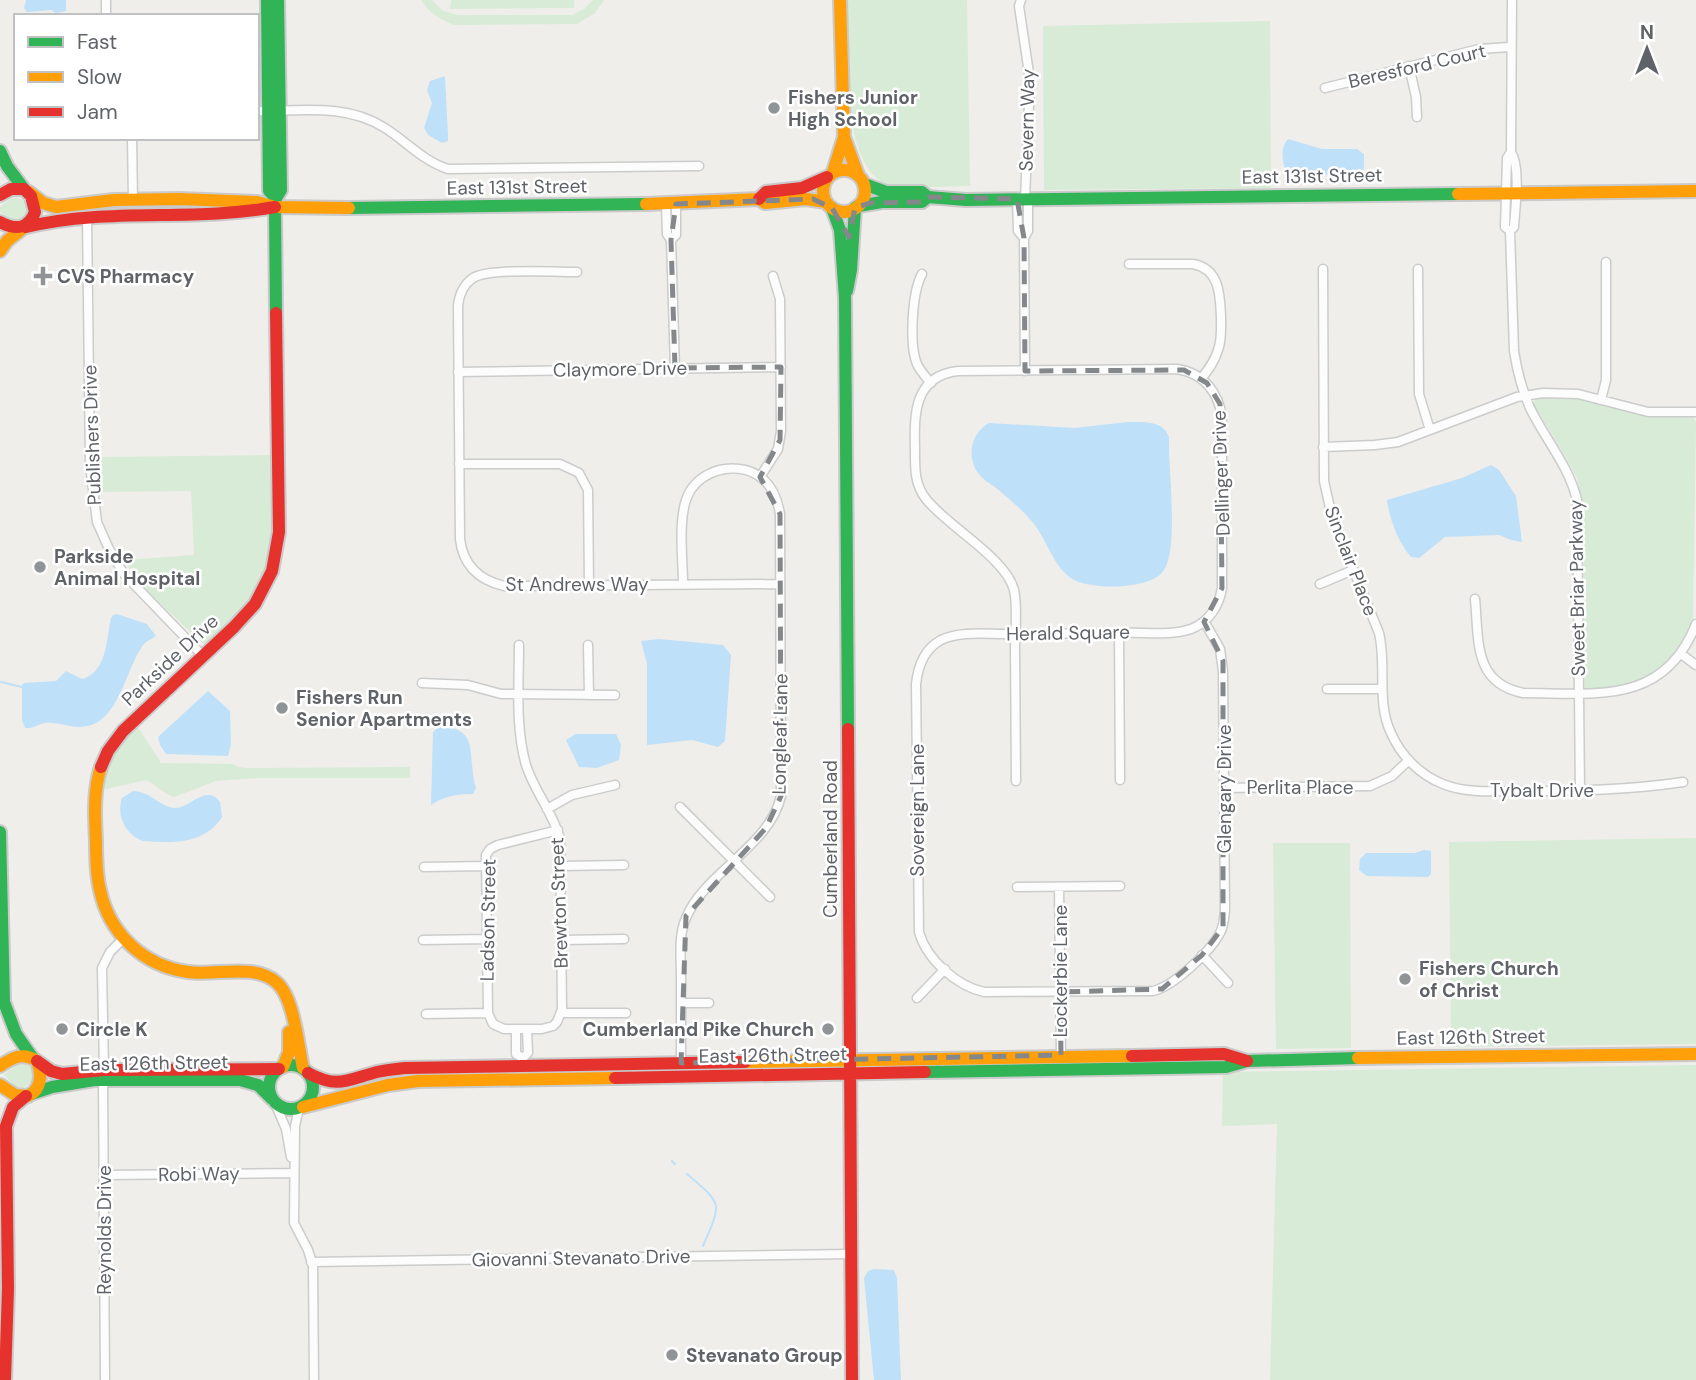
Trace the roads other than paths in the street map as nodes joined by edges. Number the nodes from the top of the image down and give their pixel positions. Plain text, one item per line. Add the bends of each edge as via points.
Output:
1 (267, 0) edge
2 (278, 0) edge
3 (840, 0) edge
4 (1021, 0) edge
5 (1512, 0) edge
6 (1510, 47) junction
7 (1409, 66) junction
8 (1325, 88) dead end
9 (268, 111) edge
10 (1417, 117) dead end
11 (844, 136) junction
12 (132, 140) edge
13 (0, 151) edge
14 (698, 166) dead end
15 (831, 174) junction
16 (861, 180) junction
17 (26, 190) junction
18 (1696, 191) edge
19 (1510, 193) junction
20 (0, 195) edge
21 (928, 197) junction
22 (759, 199) junction
23 (1024, 199) junction
24 (133, 200) junction
25 (276, 202) junction
26 (671, 204) junction
27 (829, 205) junction
28 (857, 207) junction
29 (87, 217) junction
30 (0, 222) edge
31 (24, 228) junction
32 (0, 251) edge
33 (1606, 262) dead end
34 (1129, 264) dead end
35 (1418, 269) dead end
36 (1323, 270) dead end
37 (577, 272) dead end
38 (922, 274) dead end
39 (773, 276) dead end
40 (845, 298) junction
41 (781, 367) junction
42 (675, 368) junction
43 (1025, 370) junction
44 (458, 372) junction
45 (1201, 379) junction
46 (931, 383) junction
47 (1526, 396) junction
48 (1601, 400) junction
49 (1696, 412) edge
50 (1430, 430) junction
51 (1323, 446) junction
52 (459, 464) junction
53 (760, 477) junction
54 (1353, 570) junction
55 (683, 584) junction
56 (780, 584) junction
57 (1320, 584) dead end
58 (589, 585) junction
59 (1475, 599) dead end
60 (1204, 621) junction
61 (1696, 624) edge
62 (1119, 633) junction
63 (1015, 634) junction
64 (519, 645) dead end
65 (588, 645) dead end
66 (932, 646) joint
67 (1681, 654) junction
68 (203, 656) junction
69 (1696, 665) edge
70 (422, 683) dead end
71 (1382, 688) junction
72 (1327, 689) dead end
73 (1580, 693) junction
74 (519, 695) junction
75 (589, 695) junction
76 (615, 695) dead end
77 (1409, 760) junction
78 (1120, 780) dead end
79 (1016, 781) dead end
80 (1683, 782) dead end
81 (615, 785) dead end
82 (1224, 788) junction
83 (1580, 791) junction
84 (680, 807) dead end
85 (547, 809) junction
86 (558, 830) junction
87 (0, 832) edge
88 (734, 860) junction
89 (624, 865) dead end
90 (485, 866) junction
91 (561, 866) junction
92 (424, 867) dead end
93 (1120, 886) dead end
94 (1017, 887) dead end
95 (1059, 887) junction
96 (770, 897) dead end
97 (123, 939) junction
98 (487, 939) junction
99 (624, 939) dead end
100 (423, 940) dead end
101 (562, 940) junction
102 (1202, 955) junction
103 (944, 968) junction
104 (1228, 983) dead end
105 (1060, 992) junction
106 (917, 998) dead end
107 (681, 1003) junction
108 (709, 1003) dead end
109 (289, 1010) junction
110 (488, 1013) junction
111 (561, 1013) junction
112 (626, 1013) dead end
113 (426, 1014) dead end
114 (527, 1029) junction
115 (516, 1030) junction
116 (1061, 1055) junction
117 (1696, 1055) edge
118 (35, 1059) junction
119 (1247, 1061) junction
120 (681, 1063) junction
121 (0, 1066) edge
122 (851, 1066) junction
123 (281, 1068) junction
124 (523, 1068) junction
125 (306, 1071) junction
126 (104, 1075) junction
127 (1, 1085) edge
128 (29, 1095) junction
129 (274, 1101) junction
130 (301, 1107) junction
131 (293, 1173) junction
132 (104, 1175) junction
133 (851, 1254) junction
134 (311, 1262) junction
135 (5, 1380) edge
136 (105, 1380) edge
137 (314, 1380) edge
138 (852, 1380) edge

1 - 9 main road, Parkside Drive
2 - 9 main road, Parkside Drive
3 - 11 main road
4 - 23 street, Severn Way via 1030,80
5 - 6 street, Sweet Briar Parkway
6 - 7 street, Beresford Court via 1479,49
6 - 19 street, Sweet Briar Parkway via 1511,152 1515,158
7 - 8 street, Beresford Court
7 - 10 street
9 - 14 street via 338,110 357,115 383,127 432,164 448,169
9 - 25 main road, Parkside Drive via 281,190
11 - 15 main road
11 - 16 main road
12 - 24 street
13 - 17 main road
15 - 16 main road via 848,170
15 - 22 main road, East 131st Street via 802,188 765,192
15 - 27 main road via 822,191
16 - 21 main road, East 131st Street via 886,192 922,192
16 - 28 main road via 864,195
17 - 20 main road via 11,188
17 - 24 main road, East 131st Street via 56,207
17 - 31 main road via 34,200 35,212
18 - 19 main road, East 131st Street
19 - 23 main road, East 131st Street
19 - 47 street, Sweet Briar Parkway via 1514,351
21 - 23 main road, East 131st Street
21 - 28 main road, East 131st Street via 922,202
22 - 26 main road, East 131st Street
22 - 27 main road, East 131st Street via 765,203 806,199
23 - 43 street, Severn Way via 1028,231 1024,238
24 - 25 main road, East 131st Street
25 - 26 main road, East 131st Street via 345,208
25 - 29 main road, East 131st Street via 255,212 232,214
25 - 68 main road, Parkside Drive via 278,550 258,599
26 - 42 street via 676,235 671,240
27 - 28 main road via 842,212
27 - 40 main road, Cumberland Road via 843,239
28 - 40 main road, Cumberland Road
29 - 31 main road, East 131st Street via 55,219
29 - 68 street, Publishers Drive via 90,464 97,522 124,574
30 - 31 main road via 11,229
31 - 32 main road
33 - 48 street via 1606,380
34 - 45 street via 1193,264 1213,275 1220,292 1220,341
35 - 50 street via 1419,394
36 - 51 street, Sinclair Place
37 - 44 street, St Andrews Way via 484,274 467,283 459,299
38 - 46 street via 914,294 914,352
39 - 41 street via 780,299
40 - 122 main road, Cumberland Road
41 - 42 street, Claymore Drive
41 - 53 street via 780,440
42 - 44 street, Claymore Drive
43 - 45 street via 1177,369
43 - 46 street via 952,372
44 - 52 street, St Andrews Way
45 - 60 street, Dellinger Drive via 1215,393 1222,418 1222,588 1218,604
46 - 63 street via 915,410 918,486 1007,576 1015,598
47 - 48 street via 1561,393
47 - 50 street
47 - 73 street, Sweet Briar Parkway via 1577,499
48 - 49 street via 1648,412
50 - 51 street via 1384,445
51 - 54 street, Sinclair Place via 1328,505
52 - 58 street, St Andrews Way via 461,549 478,576 504,586
52 - 58 street via 560,464 579,473 588,490
53 - 55 street via 739,469 721,469 705,475 689,491 683,510
53 - 56 street, Longleaf Lane via 775,494 780,514
54 - 57 street
54 - 71 street, Sinclair Place via 1381,640
55 - 56 street, St Andrews Way
55 - 58 street, St Andrews Way
56 - 88 street, Longleaf Lane via 781,796 772,819
59 - 73 street via 1481,657 1497,683 1523,693
60 - 62 street, Herald Square via 1184,631
60 - 82 street, Glengary Drive via 1223,661
61 - 67 street
62 - 63 street, Herald Square
62 - 78 street
63 - 66 street, Herald Square via 953,636
63 - 79 street
64 - 74 street, Brewton Street
65 - 75 street
66 - 103 street, Sovereign Lane via 919,666 916,684 918,925 923,944
67 - 69 street
67 - 73 street via 1642,685
68 - 97 main road, Parkside Drive via 121,734 99,773 95,796 99,893
70 - 74 street via 468,685
71 - 72 street
71 - 77 street, Sinclair Place via 1386,723
73 - 83 street, Sweet Briar Parkway
74 - 75 street
74 - 85 street, Brewton Street via 526,766
75 - 76 street
77 - 82 street, Perlita Place via 1392,776 1370,786
77 - 83 street, Tybalt Drive via 1428,777 1458,789
80 - 83 street, Tybalt Drive
81 - 85 street via 572,795
82 - 102 street, Glengary Drive via 1224,919 1220,933
84 - 88 street
85 - 86 street, Brewton Street
86 - 90 street, Ladson Street via 493,847
86 - 91 street, Brewton Street
87 - 118 main road via 5,1007 16,1034
88 - 96 street
88 - 107 street, Longleaf Lane via 686,916
89 - 91 street
90 - 92 street
90 - 98 street, Ladson Street
91 - 101 street, Brewton Street
93 - 95 street
94 - 95 street
95 - 105 street, Lockerbie Lane
97 - 109 main road, Parkside Drive via 149,960 168,968 268,976 283,988
97 - 126 street, Reynolds Drive via 102,968
98 - 100 street
98 - 110 street, Ladson Street
99 - 101 street
101 - 111 street, Brewton Street
102 - 104 street
102 - 105 street, Glengary Drive via 1162,989
103 - 105 street, Sovereign Lane via 964,986 984,992
103 - 106 street
105 - 116 street, Lockerbie Lane
107 - 108 street
107 - 120 street, Longleaf Lane
109 - 123 main road, Parkside Drive via 289,1052
109 - 125 main road, Parkside Drive
110 - 113 street
110 - 115 street via 498,1028
111 - 112 street
111 - 114 street via 553,1026
114 - 115 street
114 - 124 street
115 - 124 street via 516,1054
116 - 119 main road, East 126th Street via 1224,1054
116 - 122 main road, East 126th Street
117 - 119 main road, East 126th Street
118 - 121 main road via 17,1055
118 - 126 main road, East 126th Street via 58,1073
118 - 128 main road via 41,1080
119 - 122 main road, East 126th Street via 1226,1067
120 - 122 main road, East 126th Street
120 - 124 main road, East 126th Street
122 - 124 main road, East 126th Street
122 - 133 main road, Cumberland Road
123 - 125 main road via 293,1065
123 - 126 main road, East 126th Street
123 - 129 main road via 269,1085
124 - 125 main road, East 126th Street via 390,1070 339,1084
124 - 130 main road, East 126th Street via 392,1083
125 - 130 main road via 313,1091
126 - 128 main road, East 126th Street
126 - 129 main road, East 126th Street via 245,1081 260,1087
126 - 132 street, Reynolds Drive
127 - 128 main road via 14,1095
128 - 135 main road via 13,1107 6,1126
129 - 130 main road via 286,1109
129 - 131 street via 288,1136
130 - 131 street via 295,1126
131 - 132 street, Robi Way
131 - 134 street via 294,1223
132 - 136 street, Reynolds Drive
133 - 134 street, Giovanni Stevanato Drive
133 - 138 main road, Cumberland Road
134 - 137 street

